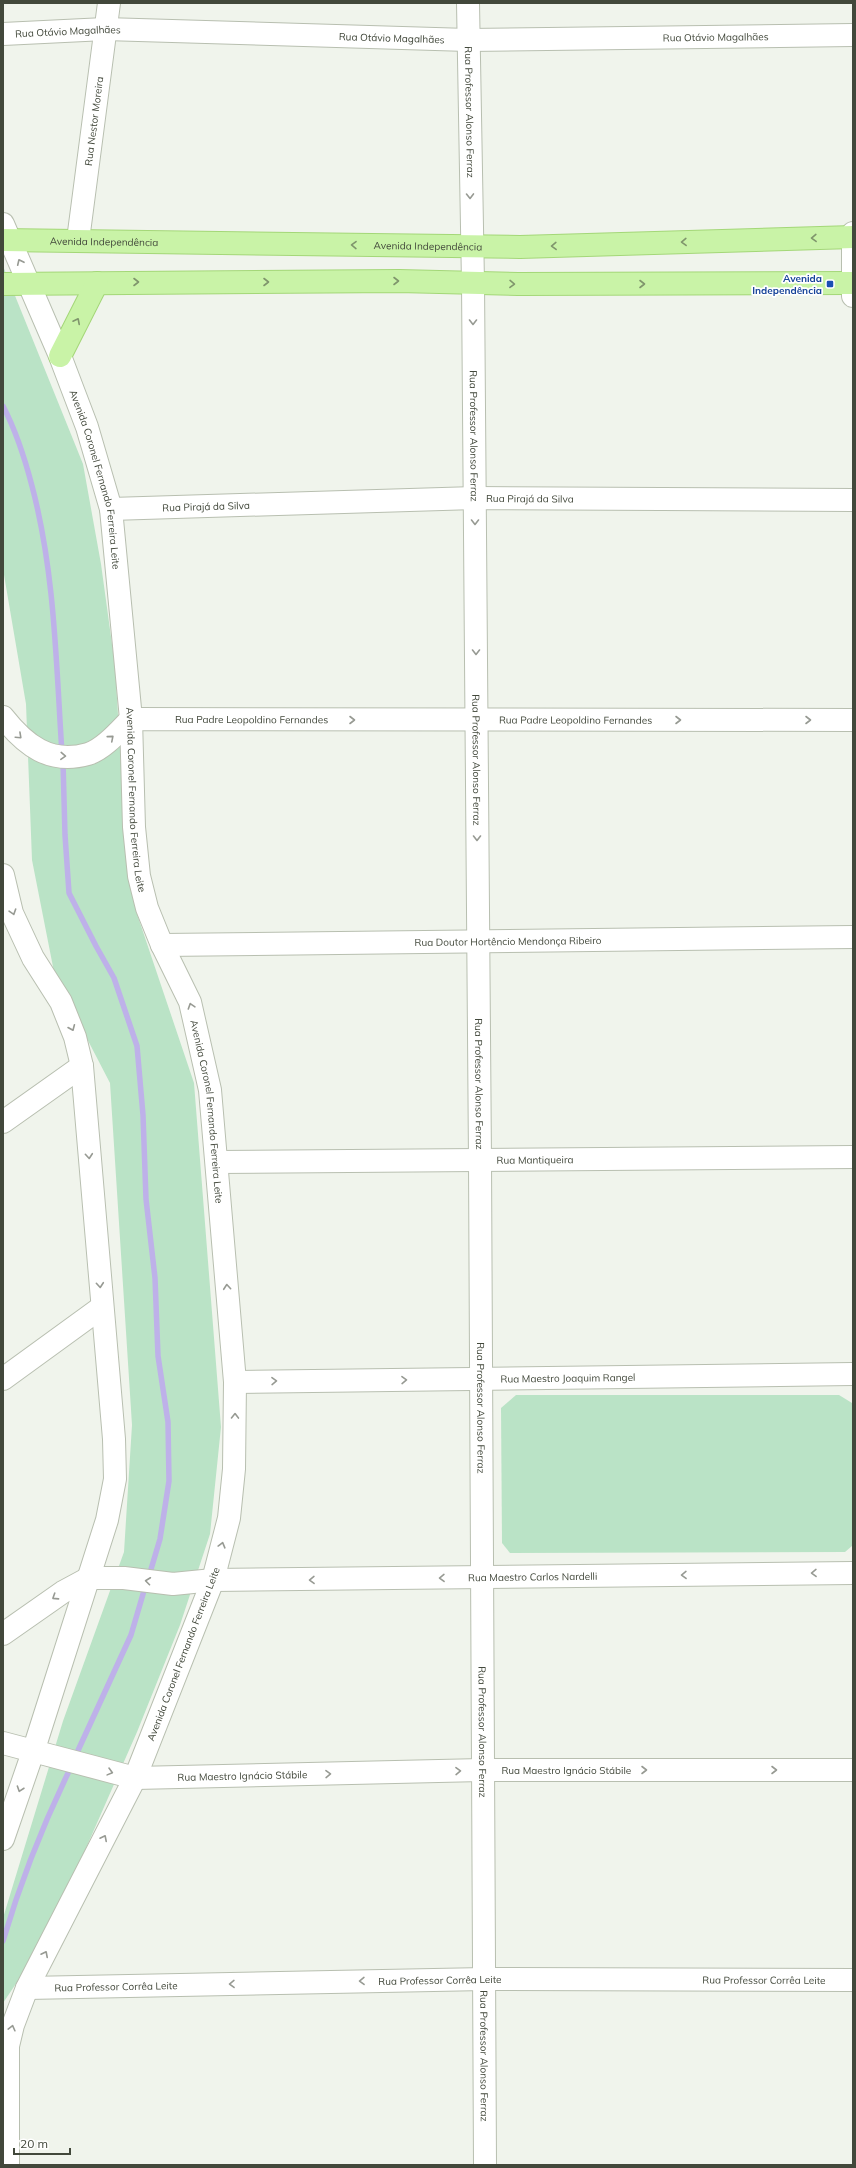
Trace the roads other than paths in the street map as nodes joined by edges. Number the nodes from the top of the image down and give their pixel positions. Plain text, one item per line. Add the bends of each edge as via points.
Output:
1 (110, 3) edge
2 (468, 3) edge
3 (105, 29) junction
4 (3, 34) edge
5 (853, 35) edge
6 (468, 40) junction
7 (853, 233) edge
8 (5, 235) edge
9 (853, 237) edge
10 (78, 240) junction
11 (471, 246) junction
12 (30, 283) junction
13 (97, 283) junction
14 (473, 283) junction
15 (3, 284) edge
16 (853, 287) edge
17 (60, 356) junction
18 (475, 498) junction
19 (853, 500) edge
20 (111, 509) junction
21 (3, 717) edge
22 (131, 719) junction
23 (476, 720) junction
24 (853, 720) edge
25 (3, 875) edge
26 (853, 937) edge
27 (477, 941) junction
28 (162, 945) junction
29 (82, 1066) junction
30 (3, 1122) edge
31 (853, 1157) edge
32 (480, 1160) junction
33 (217, 1162) junction
34 (102, 1307) junction
35 (853, 1374) edge
36 (3, 1379) edge
37 (480, 1379) junction
38 (235, 1382) junction
39 (853, 1573) edge
40 (89, 1578) junction
41 (481, 1578) junction
42 (213, 1580) junction
43 (3, 1634) edge
44 (3, 1743) edge
45 (33, 1752) junction
46 (482, 1770) junction
47 (853, 1770) edge
48 (135, 1778) junction
49 (3, 1839) edge
50 (485, 1979) junction
51 (853, 1980) edge
52 (27, 1988) junction
53 (8, 2165) edge
54 (485, 2165) edge

1 - 3 street, Rua Nestor Moreira
2 - 6 street, Rua Professor Alonso Ferraz
3 - 4 street, Rua Otávio Magalhães
3 - 6 street, Rua Otávio Magalhães
3 - 10 street, Rua Nestor Moreira
5 - 6 street, Rua Otávio Magalhães
6 -> 11 street, Rua Professor Alonso Ferraz
7 - 9 street
8 - 10 main road, Avenida Independência
12 -> 8 street, Avenida Coronel Fernando Ferreira Leite
9 -> 11 main road, Avenida Independência via 520,247
9 - 16 street
11 -> 10 main road, Avenida Independência
11 - 14 street, Rua Professor Alonso Ferraz
12 - 13 main road
12 - 15 main road
12 - 17 street, Avenida Coronel Fernando Ferreira Leite
13 -> 14 main road
17 -> 13 main road
14 -> 16 main road
14 -> 18 street, Rua Professor Alonso Ferraz
17 - 20 street, Avenida Coronel Fernando Ferreira Leite via 87,427
18 - 19 street, Rua Pirajá da Silva
18 - 20 street, Rua Pirajá da Silva
18 -> 23 street, Rua Professor Alonso Ferraz
20 - 22 street, Avenida Coronel Fernando Ferreira Leite
21 -> 22 street via 18,735 38,751 63,757 88,754 110,740
22 -> 23 street, Rua Padre Leopoldino Fernandes
22 - 28 street, Avenida Coronel Fernando Ferreira Leite via 134,827 139,876 147,908
23 -> 24 street, Rua Padre Leopoldino Fernandes
23 -> 27 street, Rua Professor Alonso Ferraz
25 -> 29 street via 12,913 33,958 61,1002 76,1037
26 - 27 street, Rua Doutor Hortêncio Mendonça Ribeiro
27 - 28 street, Rua Doutor Hortêncio Mendonça Ribeiro
27 - 32 street, Rua Professor Alonso Ferraz
33 -> 28 street, Avenida Coronel Fernando Ferreira Leite via 210,1090 202,1048 190,1002
29 - 30 street
29 -> 34 street
31 - 32 street, Rua Mantiqueira
32 - 33 street, Rua Mantiqueira
32 - 37 street, Rua Professor Alonso Ferraz
38 -> 33 street, Avenida Coronel Fernando Ferreira Leite
34 - 36 street
34 - 40 street via 114,1439 115,1479 107,1520
35 - 37 street, Rua Maestro Joaquim Rangel
38 -> 37 street, Rua Maestro Joaquim Rangel
37 - 41 street, Rua Professor Alonso Ferraz
42 -> 38 street, Avenida Coronel Fernando Ferreira Leite via 229,1518 234,1469
39 -> 41 street, Rua Maestro Carlos Nardelli
42 -> 40 street, Rua Maestro Carlos Nardelli via 172,1584 124,1578
40 -> 43 street via 63,1592
40 - 45 street
41 -> 42 street, Rua Maestro Carlos Nardelli
41 - 46 street, Rua Professor Alonso Ferraz
42 - 48 street, Avenida Coronel Fernando Ferreira Leite
44 - 45 street, Rua Maestro Ignácio Stábile
45 -> 48 street, Rua Maestro Ignácio Stábile
45 -> 49 street
46 -> 47 street, Rua Maestro Ignácio Stábile
48 -> 46 street, Rua Maestro Ignácio Stábile
46 - 50 street, Rua Professor Alonso Ferraz
52 -> 48 street, Avenida Coronel Fernando Ferreira Leite
50 - 51 street, Rua Professor Corrêa Leite
50 -> 52 street, Rua Professor Corrêa Leite
50 - 54 street, Rua Professor Alonso Ferraz
53 -> 52 street, Avenida Coronel Fernando Ferreira Leite via 8,2046

